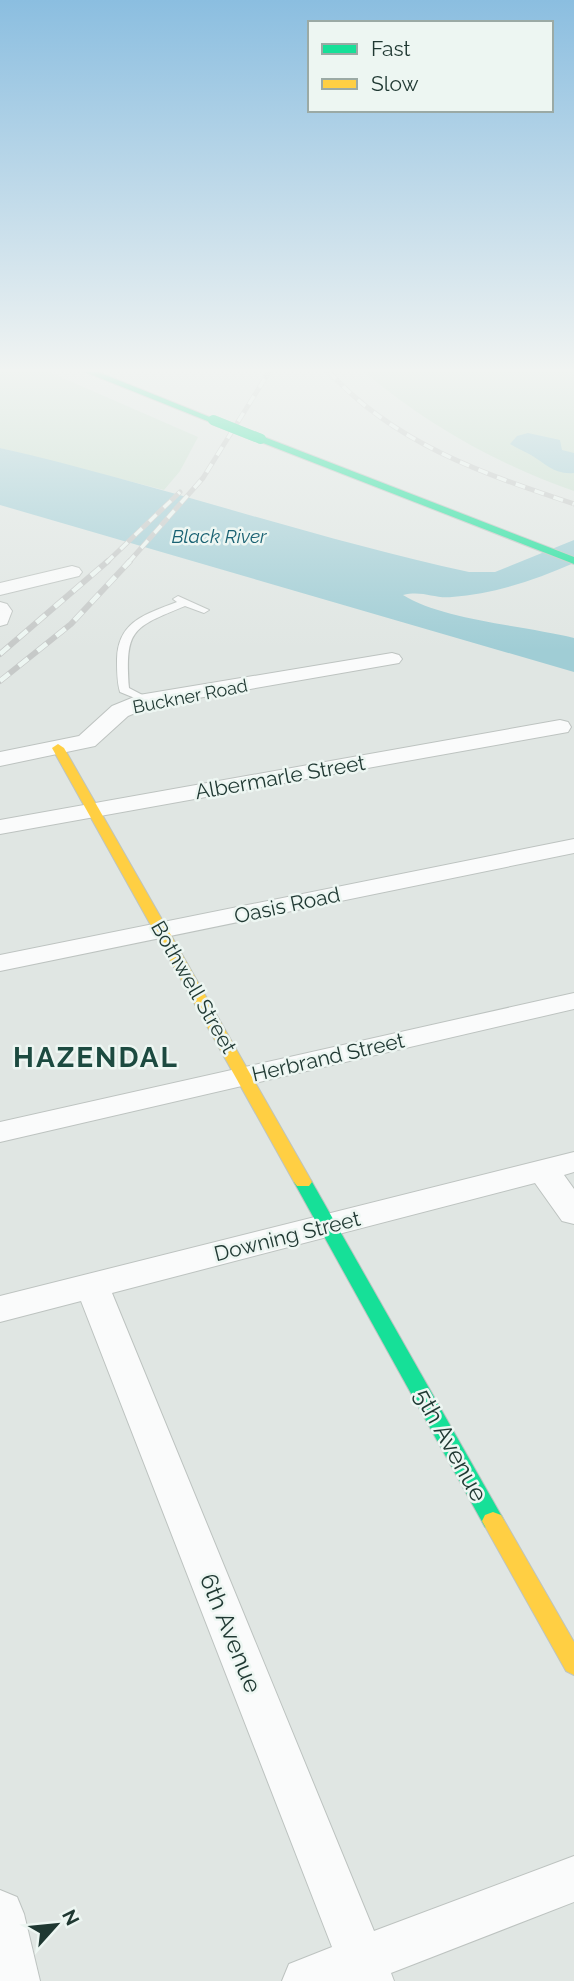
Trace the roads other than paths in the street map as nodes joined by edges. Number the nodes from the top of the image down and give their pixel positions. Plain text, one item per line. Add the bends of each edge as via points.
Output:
1 (327, 464) edge
2 (574, 561) edge
3 (72, 572) dead end
4 (0, 589) edge
5 (173, 597) dead end
6 (185, 602) junction
7 (0, 608) edge
8 (204, 610) dead end
9 (0, 620) edge
10 (392, 659) dead end
11 (147, 700) junction
12 (560, 727) dead end
13 (58, 748) junction
14 (0, 759) edge
15 (94, 810) junction
16 (0, 827) edge
17 (574, 846) edge
18 (162, 930) junction
19 (0, 963) edge
20 (574, 1001) edge
21 (244, 1076) junction
22 (0, 1132) edge
23 (559, 1166) edge
24 (574, 1213) edge
25 (329, 1226) junction
26 (92, 1285) junction
27 (0, 1309) edge
28 (574, 1664) edge
29 (574, 1879) edge
30 (0, 1914) edge
31 (366, 1971) edge
32 (16, 1981) edge
33 (306, 1981) edge

1 - 2 main road, bridge
3 - 4 street
5 - 6 lane
6 - 8 lane
6 - 11 lane via 130,628 122,642 124,690
7 - 9 street
10 - 11 street, Buckner Road
11 - 13 street, Buckner Road via 120,711 87,741
12 - 15 street, Albermarle Street
13 - 14 street, Buckner Road
13 - 15 main road, Bothwell Street
15 - 16 street, Albermarle Street
15 - 18 main road, Bothwell Street
17 - 18 street, Oasis Road
18 - 19 street, Oasis Road
18 - 21 main road, Bothwell Street
20 - 21 street, Herbrand Street
21 - 22 street, Herbrand Street
21 - 25 main road, Bothwell Street
23 - 24 street
23 - 25 street, Downing Street
25 - 26 street, Downing Street
25 - 28 main road, 5th Avenue
26 - 27 street, Downing Street
26 - 31 street, 6th Avenue
29 - 31 street
30 - 32 street
31 - 33 street

